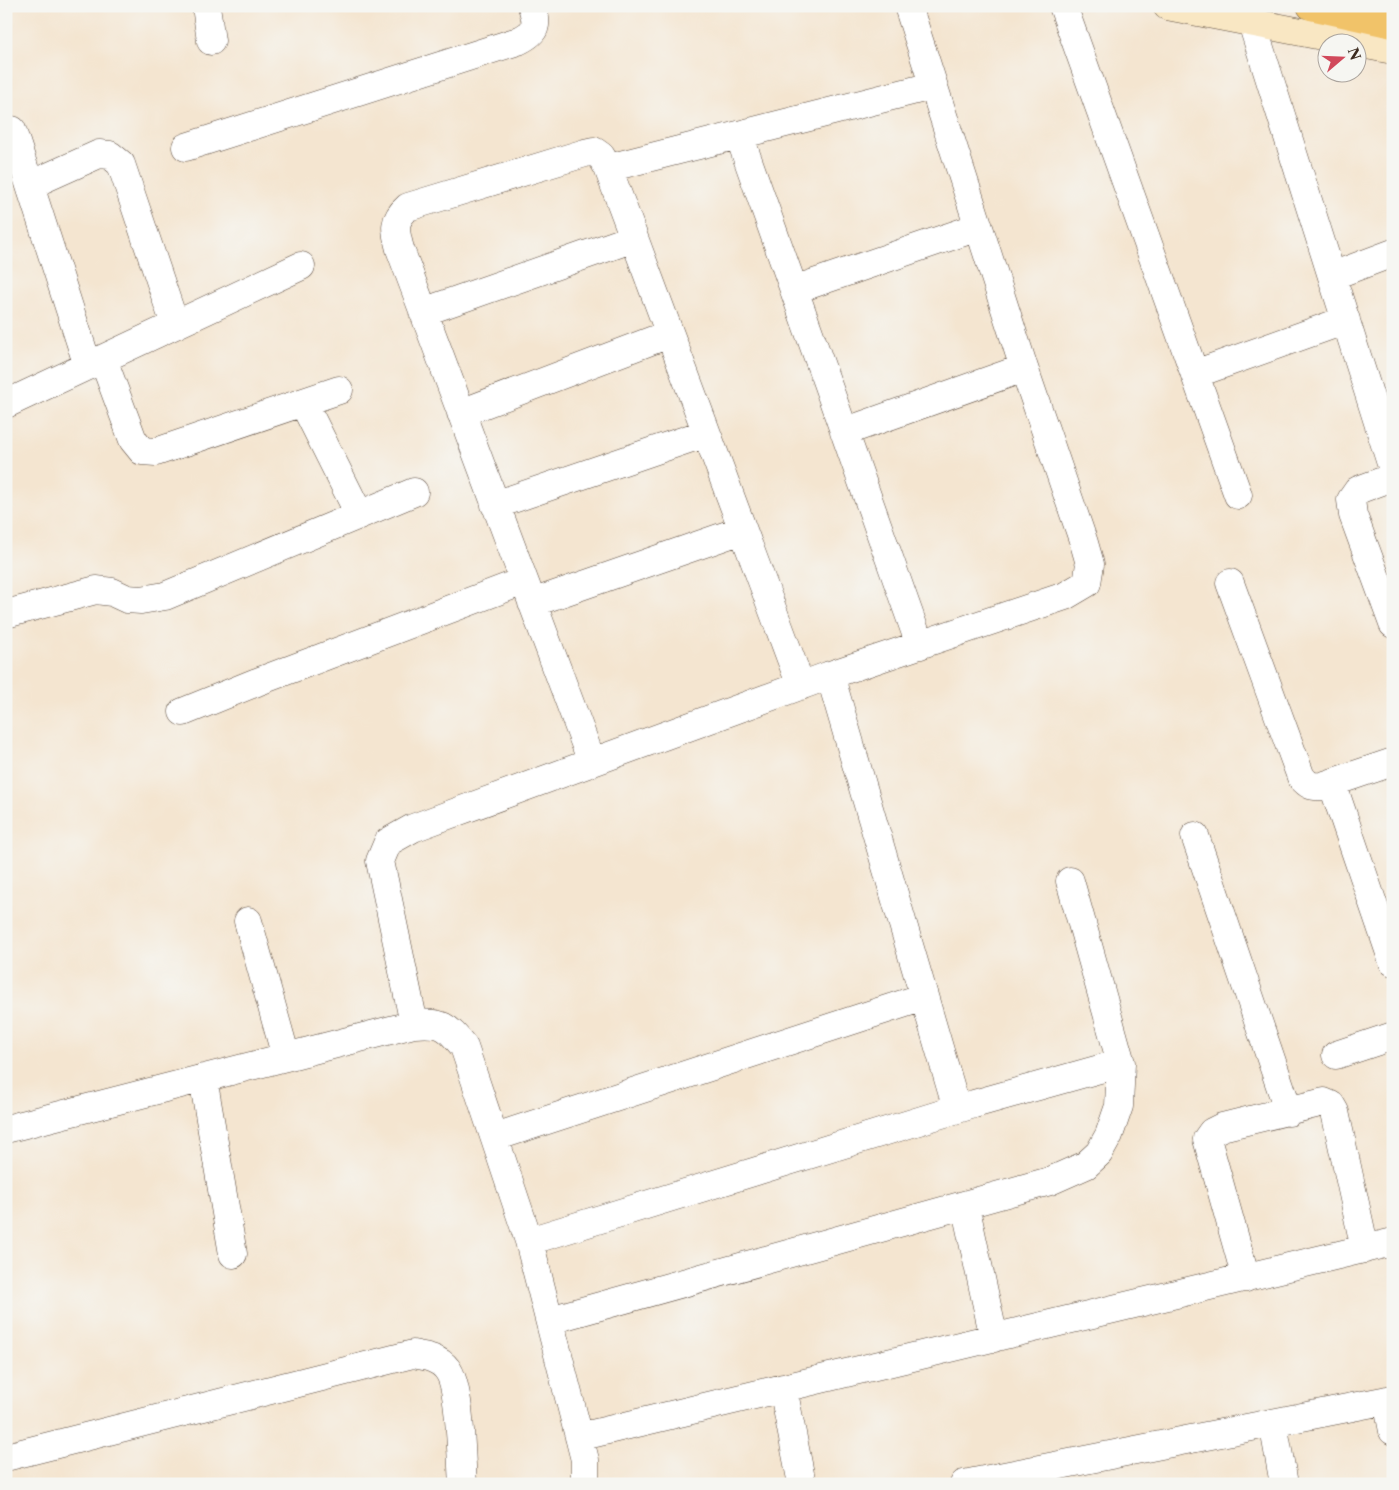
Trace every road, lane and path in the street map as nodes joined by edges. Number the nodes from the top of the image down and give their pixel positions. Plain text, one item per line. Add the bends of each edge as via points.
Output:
1 (206, 6) edge
2 (532, 6) edge
3 (908, 6) edge
4 (1063, 6) edge
5 (1168, 6) edge
6 (1311, 6) edge
7 (1252, 23) junction
8 (1393, 24) edge
9 (1316, 35) edge
10 (211, 41) dead end
11 (1366, 45) edge
12 (1393, 50) edge
13 (932, 86) junction
14 (12, 130) dead end
15 (738, 135) junction
16 (186, 147) dead end
17 (608, 168) junction
18 (30, 185) junction
19 (978, 227) junction
20 (634, 238) junction
21 (1393, 253) edge
22 (301, 266) dead end
23 (1332, 276) junction
24 (794, 290) junction
25 (423, 312) junction
26 (1346, 320) junction
27 (175, 325) junction
28 (669, 334) junction
29 (96, 362) junction
30 (1024, 368) junction
31 (1195, 374) junction
32 (339, 390) dead end
33 (304, 402) junction
34 (6, 404) edge
35 (461, 414) junction
36 (706, 432) junction
37 (844, 432) junction
38 (1393, 470) edge
39 (1393, 477) edge
40 (414, 492) dead end
41 (1238, 495) dead end
42 (495, 505) junction
43 (360, 514) junction
44 (742, 530) junction
45 (1230, 583) dead end
46 (528, 592) junction
47 (6, 614) edge
48 (1393, 624) edge
49 (920, 645) junction
50 (830, 675) junction
51 (801, 686) junction
52 (183, 712) dead end
53 (592, 762) junction
54 (1393, 762) edge
55 (1332, 783) junction
56 (1195, 836) dead end
57 (1070, 881) dead end
58 (248, 920) dead end
59 (1393, 962) edge
60 (924, 997) junction
61 (414, 1024) junction
62 (1393, 1036) edge
63 (1336, 1055) dead end
64 (286, 1057) junction
65 (1121, 1062) junction
66 (203, 1078) junction
67 (957, 1109) junction
68 (1289, 1112) junction
69 (6, 1129) edge
70 (495, 1137) junction
71 (965, 1205) junction
72 (529, 1240) junction
73 (1393, 1242) edge
74 (1364, 1249) junction
75 (233, 1254) dead end
76 (1246, 1278) junction
77 (550, 1320) junction
78 (994, 1338) junction
79 (783, 1388) junction
80 (1390, 1400) edge
81 (1273, 1423) junction
82 (1393, 1431) edge
83 (579, 1437) junction
84 (6, 1457) edge
85 (1045, 1476) edge
86 (463, 1484) edge
87 (585, 1484) edge
88 (802, 1484) edge
89 (964, 1484) edge
90 (1284, 1484) edge

1 - 10 street
2 - 16 street via 537,22 533,31 518,41
3 - 13 street
4 - 31 street
5 - 7 street
6 - 8 main road
7 - 9 street
7 - 23 street
11 - 12 street
13 - 15 street
13 - 19 street
14 - 18 street
15 - 17 street
15 - 24 street
17 - 20 street
17 - 25 street via 601,156 594,152 585,153 408,208 398,216 395,230
18 - 27 street via 99,154 110,155 121,164
18 - 29 street
19 - 24 street
19 - 30 street
20 - 25 street
20 - 28 street
21 - 23 street
22 - 27 street
23 - 26 street
24 - 37 street
25 - 35 street
26 - 31 street
26 - 38 street
27 - 29 street
28 - 35 street
28 - 36 street
29 - 33 street via 133,440 142,451 156,452
29 - 34 street
30 - 37 street
30 - 49 street via 1090,564 1087,583 1065,596
31 - 41 street
32 - 33 street
33 - 43 street
35 - 42 street
36 - 42 street
36 - 44 street
37 - 49 street
39 - 48 street via 1358,490 1350,500
40 - 43 street
42 - 46 street
43 - 47 street via 165,596 127,599 112,592 96,590
44 - 46 street
44 - 51 street
45 - 55 street via 1301,777 1313,787
46 - 52 street
46 - 53 street
49 - 50 street
50 - 51 street
50 - 60 street
51 - 53 street
53 - 61 street via 413,828 388,842 380,861
54 - 55 street
55 - 59 street
56 - 68 street
57 - 65 street
58 - 64 street
60 - 67 street
60 - 70 street
61 - 64 street
61 - 70 street via 435,1023 450,1030 464,1046
62 - 63 street
64 - 66 street
65 - 67 street
65 - 71 street via 1119,1106 1099,1153 1086,1165 1050,1182
66 - 69 street
66 - 75 street
67 - 72 street
68 - 74 street via 1324,1102 1335,1112
68 - 76 street via 1222,1127 1212,1132 1207,1140
70 - 72 street
71 - 77 street
71 - 78 street
72 - 77 street
73 - 74 street
74 - 76 street
76 - 78 street
77 - 83 street
78 - 79 street
79 - 83 street
79 - 88 street
80 - 81 street
80 - 82 street
81 - 85 street
81 - 90 street
83 - 87 street via 585,1460
84 - 86 street via 413,1354 433,1358 448,1369 456,1394
85 - 89 street

